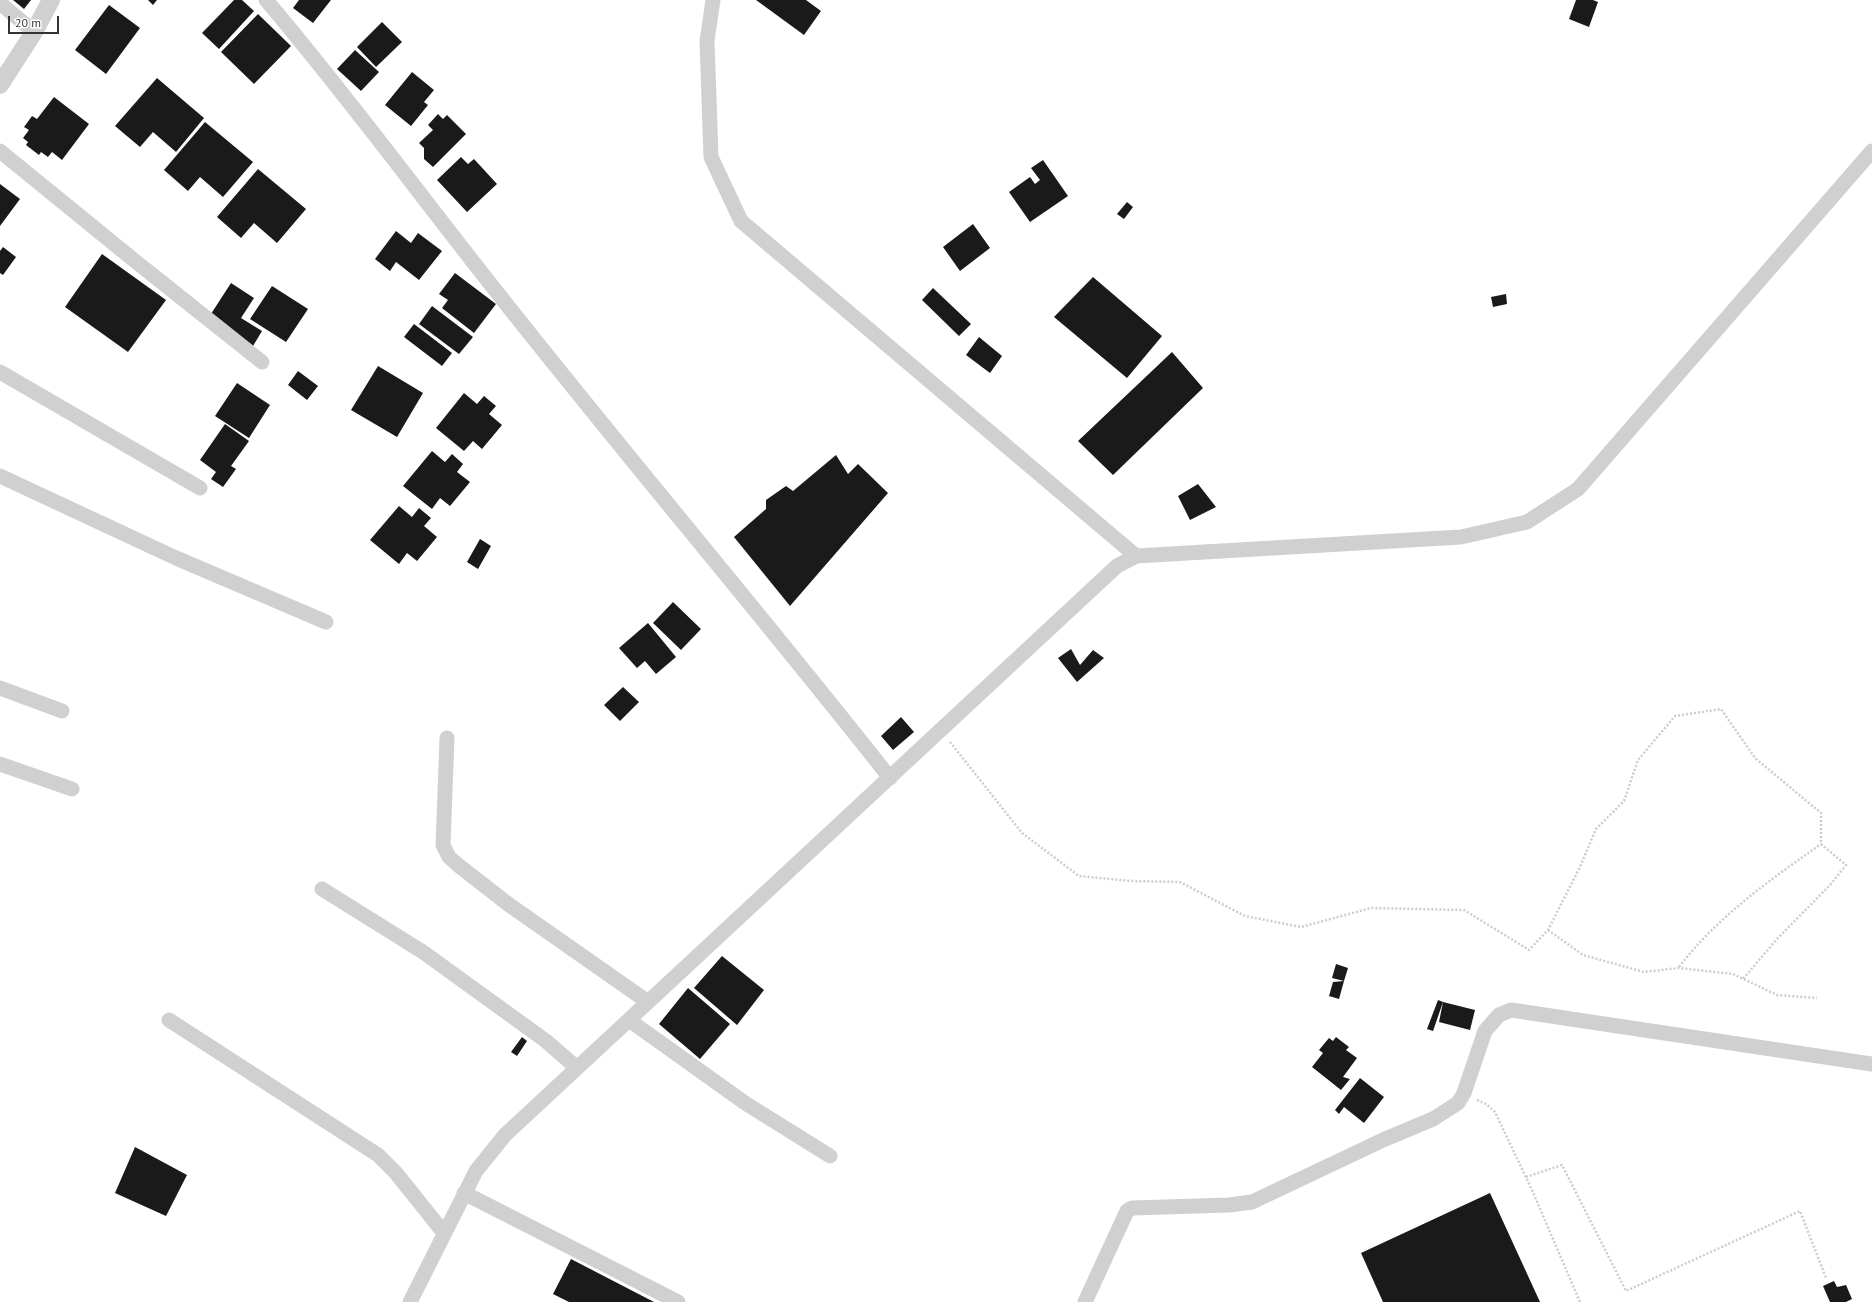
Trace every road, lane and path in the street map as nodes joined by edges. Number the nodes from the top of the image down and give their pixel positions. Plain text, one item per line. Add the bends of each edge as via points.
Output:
1 (51, 0) edge
2 (266, 0) edge
3 (713, 0) edge
4 (0, 4) edge
5 (34, 32) junction
6 (0, 85) edge
7 (0, 151) edge
8 (1872, 151) edge
9 (262, 362) dead end
10 (0, 372) edge
11 (0, 476) edge
12 (200, 488) dead end
13 (1136, 556) junction
14 (326, 622) dead end
15 (0, 688) edge
16 (62, 711) dead end
17 (942, 730) junction
18 (447, 738) dead end
19 (0, 764) edge
20 (890, 778) junction
21 (72, 790) dead end
22 (1821, 844) junction
23 (322, 889) dead end
24 (1548, 930) junction
25 (1678, 968) junction
26 (1744, 979) junction
27 (1817, 998) dead end
28 (648, 1002) junction
29 (169, 1020) dead end
30 (629, 1020) junction
31 (1872, 1064) edge
32 (577, 1068) junction
33 (1464, 1093) junction
34 (830, 1156) dead end
35 (1526, 1178) junction
36 (464, 1193) junction
37 (444, 1233) junction
38 (1826, 1278) dead end
39 (410, 1302) edge
40 (678, 1302) edge
41 (1085, 1302) edge
42 (1580, 1302) edge

1 - 5 street
2 - 20 street via 496,292
3 - 13 street via 708,41 711,157 741,221
4 - 5 street
5 - 6 street
7 - 9 street
8 - 13 street via 1578,489 1527,522 1461,537
10 - 12 street
11 - 14 street via 176,558
13 - 17 street via 1117,566
15 - 16 street
17 - 20 street
17 - 24 path via 1022,833 1079,876 1180,882 1245,916 1301,927 1372,908 1464,910 1529,950
18 - 28 street via 443,845 450,857 508,904
19 - 21 street
20 - 28 street
22 - 24 path via 1820,813 1755,758 1721,709 1675,716 1638,760 1624,801 1596,829
22 - 25 path via 1765,884 1695,945
22 - 26 path via 1846,866 1777,939
23 - 32 street via 423,952 546,1041
24 - 25 path via 1583,955 1644,972
25 - 26 path via 1733,974
26 - 27 path via 1777,995
28 - 30 street
29 - 37 street via 378,1155 396,1173
30 - 32 street
30 - 34 street via 745,1102
31 - 33 street via 1511,1010 1499,1015 1485,1032
32 - 36 street via 505,1134 476,1171
33 - 35 path via 1486,1104 1495,1112
33 - 41 street via 1458,1103 1433,1119 1252,1202 1132,1208 1127,1211
35 - 38 path via 1562,1165 1626,1291 1800,1211
35 - 42 path
36 - 37 street
36 - 40 street
37 - 39 street

